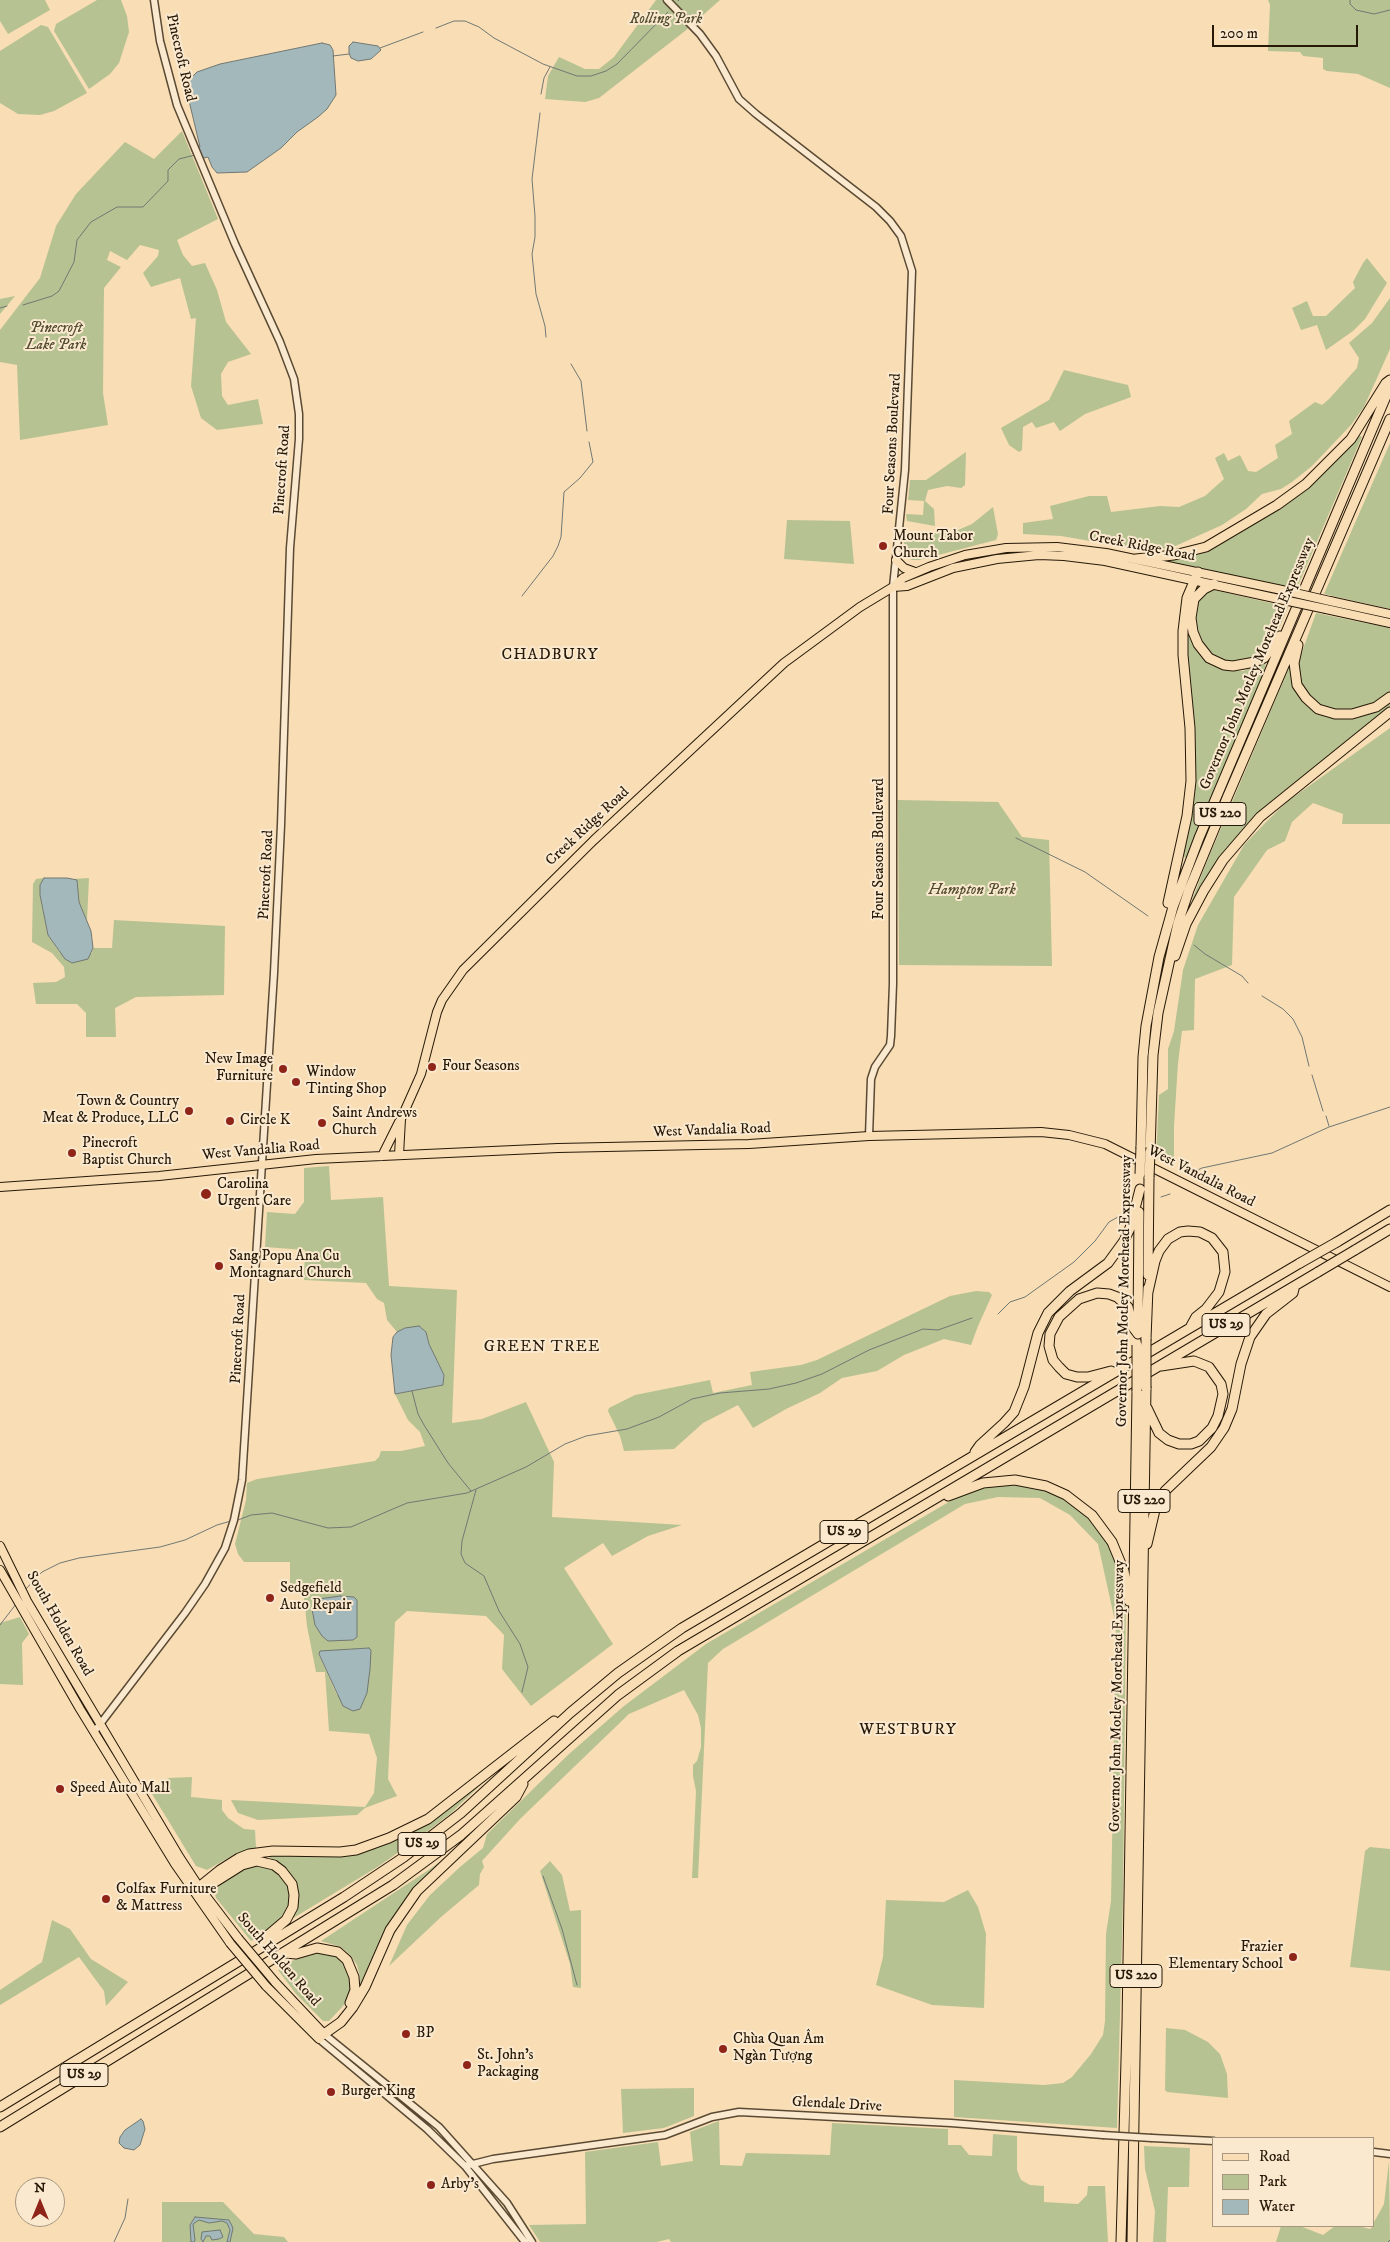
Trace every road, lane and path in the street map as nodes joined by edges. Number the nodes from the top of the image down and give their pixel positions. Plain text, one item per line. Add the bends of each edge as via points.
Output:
1 (154, 0) edge
2 (666, 0) edge
3 (1390, 380) edge
4 (1390, 387) edge
5 (1390, 420) edge
6 (1136, 559) junction
7 (896, 560) junction
8 (915, 572) junction
9 (1196, 576) junction
10 (1214, 584) junction
11 (893, 587) junction
12 (1390, 614) edge
13 (1291, 619) junction
14 (1304, 622) junction
15 (1390, 623) edge
16 (1390, 698) edge
17 (1390, 712) edge
18 (1164, 935) junction
19 (1158, 1013) junction
20 (401, 1119) junction
21 (869, 1136) junction
22 (399, 1155) junction
23 (382, 1156) junction
24 (262, 1164) junction
25 (1145, 1176) junction
26 (0, 1187) edge
27 (1140, 1189) junction
28 (1390, 1210) edge
29 (1390, 1229) edge
30 (1297, 1284) junction
31 (1390, 1287) edge
32 (1148, 1292) junction
33 (1191, 1327) junction
34 (1138, 1334) junction
35 (1156, 1367) junction
36 (1116, 1370) junction
37 (1141, 1389) junction
38 (1145, 1404) junction
39 (974, 1455) junction
40 (894, 1522) junction
41 (0, 1546) edge
42 (0, 1570) edge
43 (1142, 1599) junction
44 (1133, 1612) junction
45 (582, 1703) junction
46 (100, 1724) junction
47 (94, 1732) junction
48 (527, 1777) junction
49 (199, 1886) junction
50 (285, 1953) junction
51 (242, 1958) junction
52 (321, 2036) junction
53 (1, 2106) edge
54 (0, 2127) edge
55 (1212, 2141) edge
56 (1375, 2152) edge
57 (1390, 2154) edge
58 (473, 2164) junction
59 (465, 2166) junction
60 (1120, 2240) edge
61 (524, 2242) edge
62 (532, 2242) edge
63 (1132, 2242) edge

1 - 24 street, Pinecroft Road via 171,86 235,244 286,358 296,387 299,414 290,548 279,884
2 - 7 street, Four Seasons Boulevard via 700,34 739,99 876,207 901,236 912,270 913,300 905,470
3 - 6 highway via 1351,439 1306,484 1278,505 1206,547
4 - 13 highway, Governor John Motley Morehead Expressway / US 220
5 - 14 highway, Governor John Motley Morehead Expressway / US 220
6 - 8 main road, Creek Ridge Road via 1082,548 1032,546 965,556
6 - 9 main road, Creek Ridge Road
7 - 8 main road
7 - 11 street, Four Seasons Boulevard
8 - 11 main road, Creek Ridge Road
9 - 10 main road, Creek Ridge Road
9 - 11 main road, Creek Ridge Road via 1105,561 1039,555 974,563 907,586
9 - 12 main road, Creek Ridge Road, bridge via 1282,590
9 - 18 highway via 1187,598 1183,655 1191,781
10 - 13 highway via 1194,599 1191,618 1198,644 1217,663 1233,666 1264,658
10 - 15 main road, Creek Ridge Road, bridge
11 - 20 main road, Creek Ridge Road via 784,663 594,840 463,970 442,1000 421,1074
11 - 21 street, Four Seasons Boulevard via 893,984 890,1045 871,1079
13 - 18 highway, Governor John Motley Morehead Expressway / US 220 via 1187,866
14 - 16 highway via 1296,651 1295,674 1297,685 1313,705 1334,714 1352,714 1376,707
14 - 19 highway, Governor John Motley Morehead Expressway / US 220 via 1189,890 1171,950
17 - 19 highway via 1260,817 1223,860 1186,924
18 - 25 highway, Governor John Motley Morehead Expressway / US 220, bridge via 1143,1057 1141,1147
19 - 25 highway, Governor John Motley Morehead Expressway / US 220, bridge via 1153,1055 1150,1152
20 - 22 main road, Creek Ridge Road
20 - 23 main road
21 - 22 main road, West Vandalia Road via 749,1144
21 - 31 main road, West Vandalia Road via 1041,1132 1088,1139 1105,1144
22 - 23 main road, West Vandalia Road
23 - 24 main road, West Vandalia Road
24 - 26 main road, West Vandalia Road via 158,1176
24 - 46 street, Pinecroft Road via 242,1480 234,1520 220,1559 205,1584
25 - 27 highway, Governor John Motley Morehead Expressway / US 220
25 - 32 highway, Governor John Motley Morehead Expressway / US 220
27 - 34 highway, Governor John Motley Morehead Expressway / US 220
27 - 39 highway via 1130,1228 1121,1246 1108,1263 1070,1291 1048,1313 1038,1332 1014,1412
28 - 33 highway, US 29, bridge
29 - 30 highway, US 29, bridge
30 - 35 highway, US 29
30 - 43 highway via 1293,1293 1266,1314 1250,1337 1232,1408 1218,1438 1171,1484 1160,1500 1148,1535
32 - 33 highway via 1155,1261 1168,1239 1188,1231 1212,1238 1223,1252 1225,1272 1219,1292
32 - 37 highway, Governor John Motley Morehead Expressway / US 220, bridge
33 - 36 highway, US 29
34 - 36 highway via 1132,1326 1128,1307 1116,1297 1097,1293 1079,1299 1059,1317 1050,1334 1049,1346 1053,1360 1066,1374 1088,1377
34 - 37 highway, Governor John Motley Morehead Expressway / US 220, bridge
35 - 38 highway via 1184,1362 1202,1363 1214,1372 1221,1384 1222,1404 1206,1436 1191,1444 1179,1444 1159,1433
35 - 40 highway, US 29
36 - 39 highway, US 29
37 - 38 highway, Governor John Motley Morehead Expressway / US 220
37 - 44 highway, Governor John Motley Morehead Expressway / US 220
38 - 43 highway, Governor John Motley Morehead Expressway / US 220
39 - 45 highway, US 29 via 682,1628
40 - 44 highway via 983,1483 1015,1480 1046,1486 1076,1501 1107,1532 1121,1561
40 - 48 highway, US 29 via 678,1651 618,1695
41 - 46 main road, South Holden Road via 27,1601
42 - 47 main road, South Holden Road
43 - 63 highway, Governor John Motley Morehead Expressway / US 220
44 - 60 highway, Governor John Motley Morehead Expressway / US 220 via 1124,2189
45 - 49 highway via 566,1711 428,1818 389,1838 340,1852 249,1854
45 - 51 highway, US 29 via 431,1837 344,1897
46 - 47 street, Pinecroft Road
46 - 49 main road, South Holden Road
47 - 52 main road, South Holden Road, bridge via 175,1864 230,1943 266,1986
48 - 50 highway, US 29 via 430,1860
48 - 52 highway via 516,1797 417,1892 390,1930 353,2007 341,2022
49 - 51 highway via 215,1882 257,1861 274,1865 287,1876 294,1896 291,1911 278,1929 250,1948
49 - 52 main road, South Holden Road, bridge via 238,1938
50 - 52 highway via 329,1949 347,1960 352,1970 355,1985 352,1999
50 - 54 highway, US 29
51 - 53 highway, US 29
52 - 58 street, South Holden Road via 439,2127
52 - 59 street, South Holden Road
55 - 58 street, Glendale Drive, bridge via 739,2112 712,2117 665,2135 493,2158
56 - 57 street
58 - 59 street, Glendale Drive
58 - 62 street, South Holden Road via 507,2203
59 - 61 street, South Holden Road

